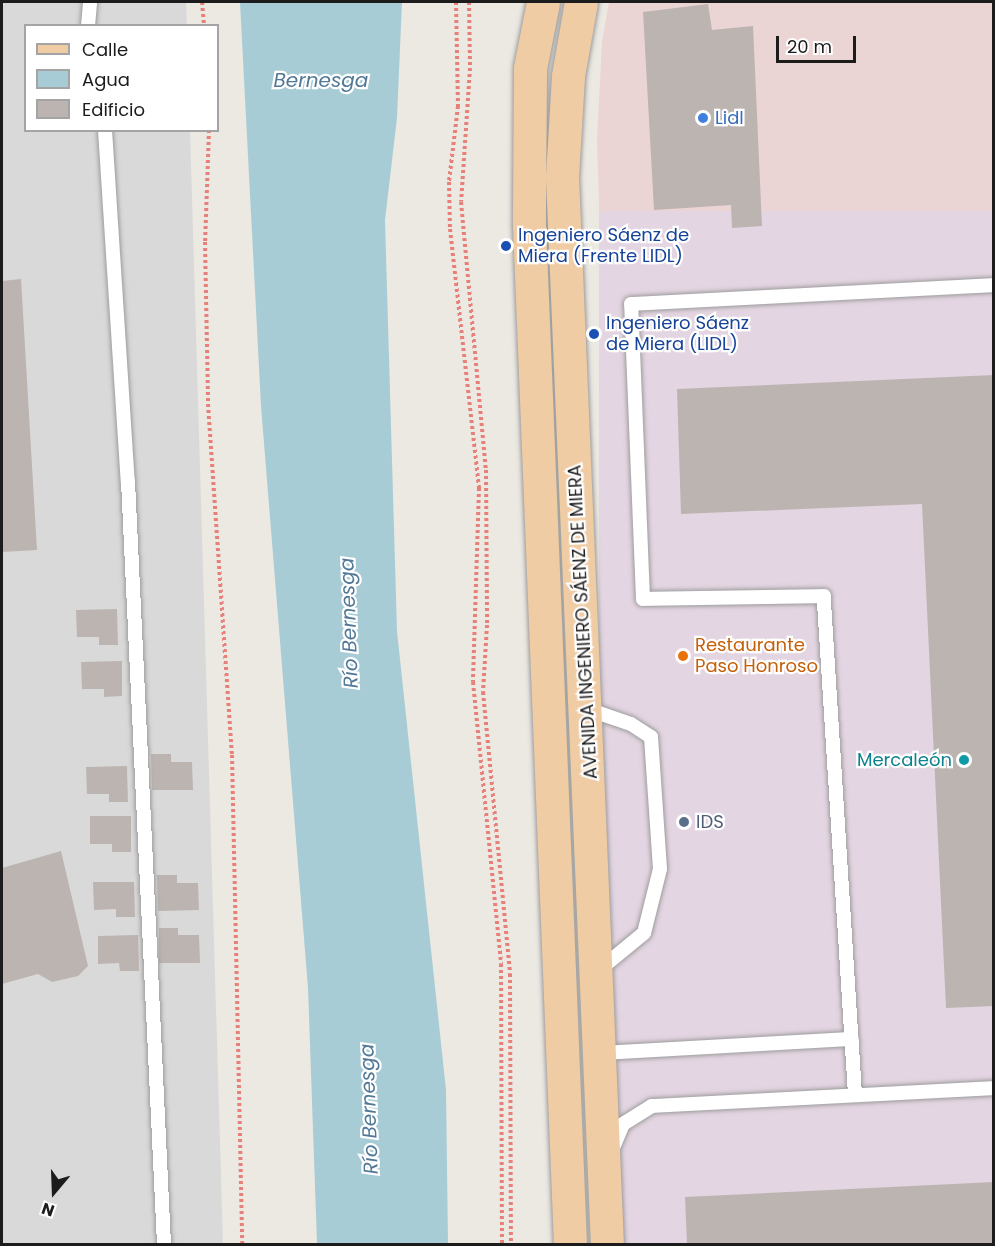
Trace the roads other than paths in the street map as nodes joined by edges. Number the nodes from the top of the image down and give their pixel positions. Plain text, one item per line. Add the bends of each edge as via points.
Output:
1 (90, 2) edge
2 (543, 2) edge
3 (581, 2) edge
4 (88, 24) edge
5 (105, 132) edge
6 (993, 285) edge
7 (587, 709) junction
8 (597, 971) junction
9 (852, 1039) junction
10 (600, 1053) junction
11 (993, 1088) edge
12 (855, 1095) junction
13 (605, 1166) junction
14 (164, 1245) edge
15 (570, 1245) edge
16 (607, 1245) edge

1 - 4 lane
2 - 15 main road, AVENIDA INGENIERO SÁENZ DE MIERA via 530,68 529,224
3 - 7 main road, AVENIDA INGENIERO SÁENZ DE MIERA via 568,76 562,177
5 - 14 lane via 128,481
6 - 9 lane via 631,304 643,599 824,596
7 - 8 main road, AVENIDA INGENIERO SÁENZ DE MIERA
7 - 8 lane via 631,724 651,737 660,869 644,933
8 - 10 main road, AVENIDA INGENIERO SÁENZ DE MIERA
9 - 10 lane
9 - 12 lane
10 - 13 main road, AVENIDA INGENIERO SÁENZ DE MIERA
11 - 12 lane
12 - 13 lane via 652,1107 623,1124
13 - 16 main road, AVENIDA INGENIERO SÁENZ DE MIERA

